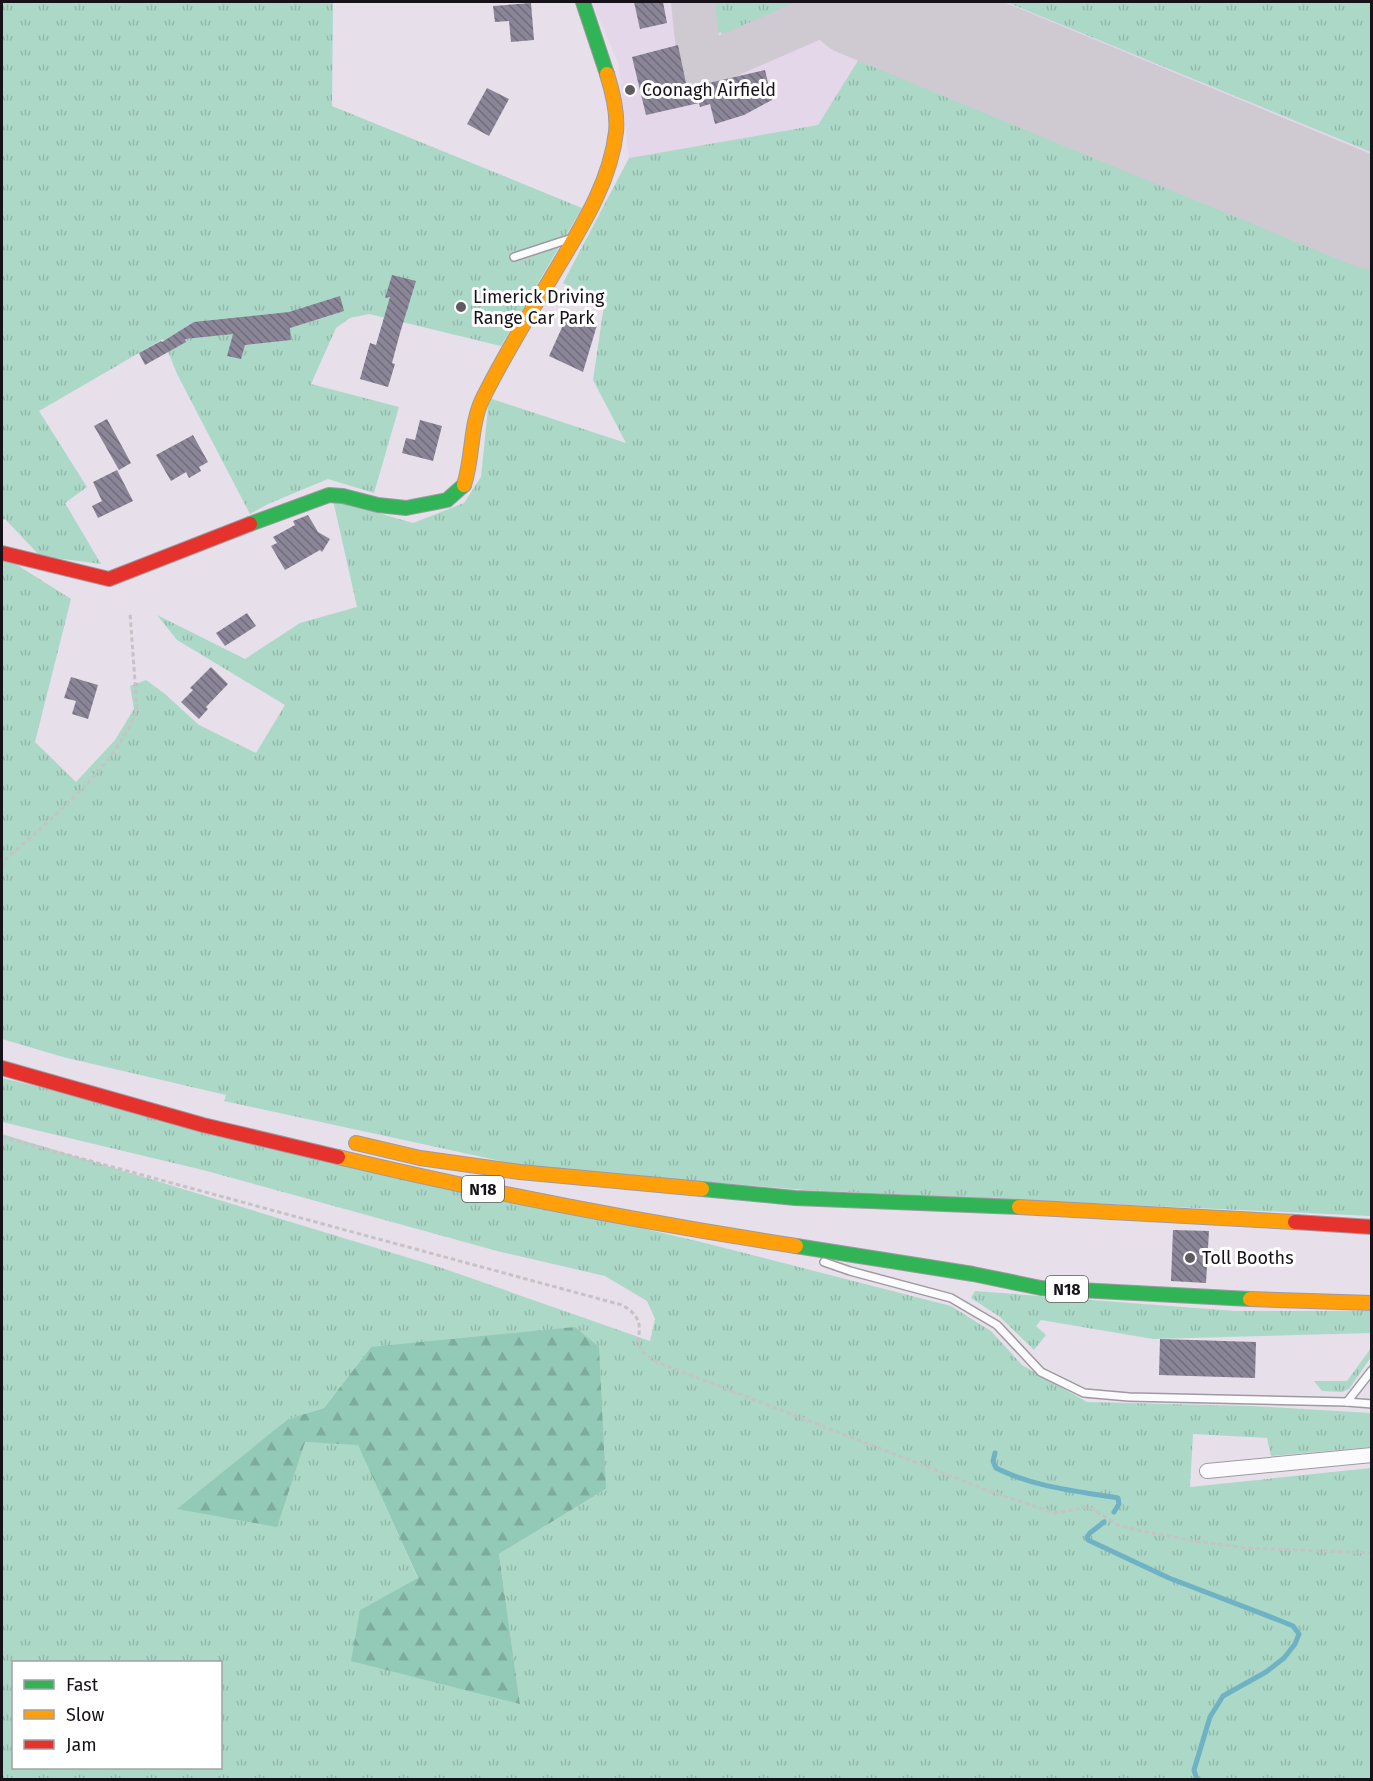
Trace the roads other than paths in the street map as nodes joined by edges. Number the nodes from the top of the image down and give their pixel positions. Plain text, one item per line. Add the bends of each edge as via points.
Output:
1 (583, 2) edge
2 (574, 238) junction
3 (514, 257) dead end
4 (2, 553) edge
5 (2, 1068) edge
6 (341, 1140) dead end
7 (1371, 1227) edge
8 (765, 1241) junction
9 (808, 1256) dead end
10 (818, 1260) dead end
11 (1371, 1303) edge
12 (1371, 1370) edge
13 (1347, 1402) junction
14 (1371, 1404) edge
15 (1371, 1455) edge
16 (1207, 1471) dead end

1 - 2 main road via 615,107 616,135 602,181
2 - 3 lane
2 - 4 main road via 481,403 465,484 447,500 406,508 329,495 109,579
5 - 8 main road, N18 via 203,1125 435,1180 667,1226
6 - 7 main road, N18 via 420,1158 520,1172 795,1198
8 - 9 lane
8 - 11 main road, N18 via 1041,1288
10 - 13 lane via 951,1298 997,1325 1041,1372 1084,1393
12 - 13 lane
13 - 14 lane
15 - 16 street

